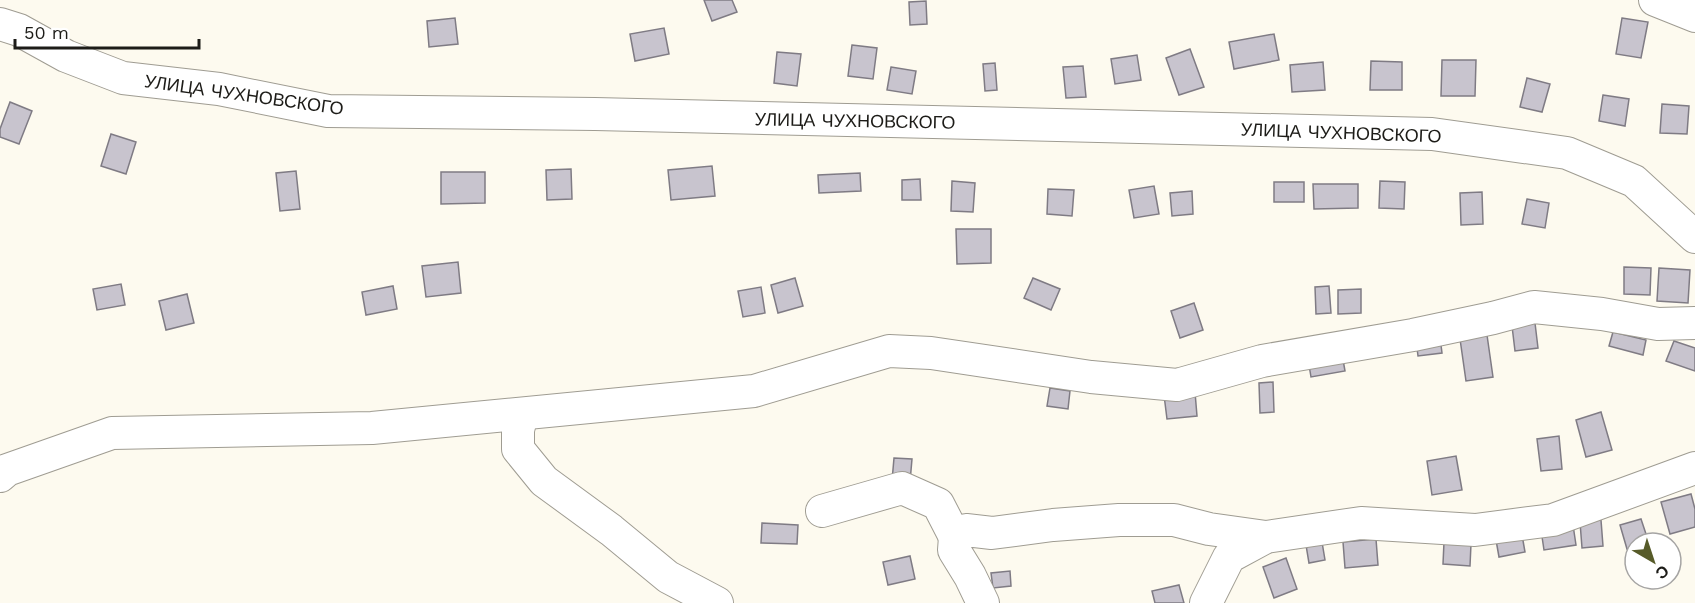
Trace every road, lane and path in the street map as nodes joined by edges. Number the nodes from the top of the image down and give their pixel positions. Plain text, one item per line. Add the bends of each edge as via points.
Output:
1 (5, 0) edge
2 (1655, 0) edge
3 (0, 16) edge
4 (1695, 16) edge
5 (0, 24) edge
6 (1695, 237) edge
7 (1695, 323) edge
8 (522, 414) junction
9 (1695, 468) edge
10 (0, 476) edge
11 (822, 511) dead end
12 (955, 537) junction
13 (1266, 537) junction
14 (717, 603) edge
15 (983, 603) edge
16 (1206, 603) edge

1 - 3 street
2 - 4 street
5 - 6 street, УЛИЦА ЧУХНОВСКОГО via 123,78 219,89 328,111 1432,134 1567,153 1634,181
7 - 8 street via 1658,324 1534,307 1413,335 1262,361 1177,386 931,353 889,351 754,391
8 - 10 street via 372,428 112,433 7,470
8 - 14 street via 518,449 544,481 668,577
9 - 13 street via 1553,520 1475,530 1361,523
11 - 12 street via 902,488 938,504
12 - 13 street via 966,531 992,533 1119,520 1174,520
12 - 15 street via 954,550
13 - 16 street via 1229,557

